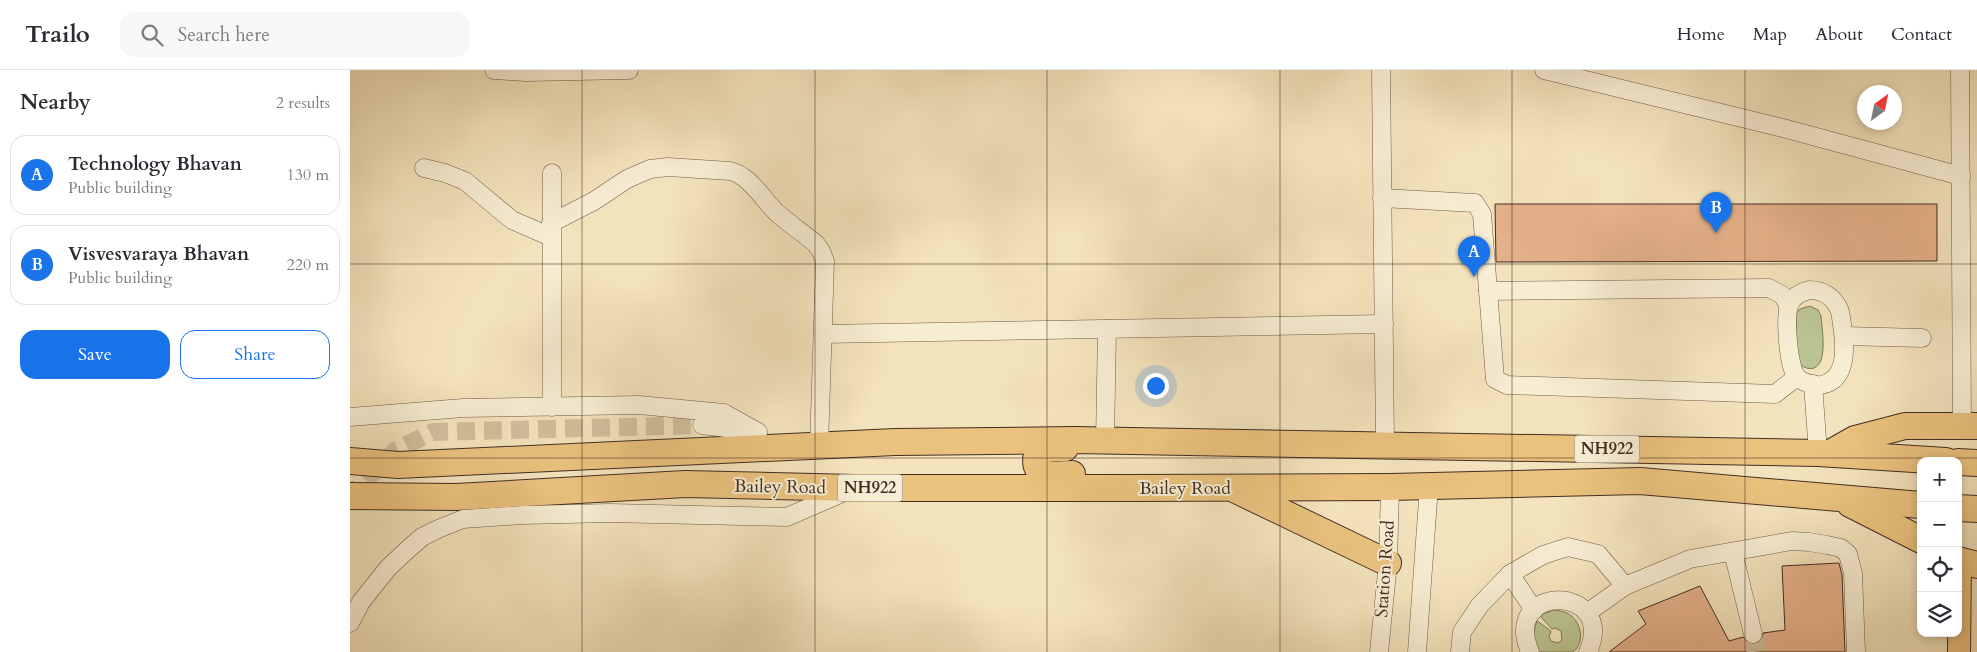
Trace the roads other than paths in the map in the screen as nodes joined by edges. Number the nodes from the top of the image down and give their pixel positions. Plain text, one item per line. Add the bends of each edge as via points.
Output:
1 (494, 70) edge
2 (629, 70) edge
3 (1380, 70) edge
4 (1544, 70) edge
5 (1960, 70) edge
6 (526, 71) edge
7 (1579, 74) edge
8 (424, 168) dead end
9 (552, 173) dead end
10 (1961, 176) junction
11 (1382, 198) junction
12 (551, 230) junction
13 (1488, 291) junction
14 (1789, 306) junction
15 (1384, 324) junction
16 (1106, 329) junction
17 (823, 334) junction
18 (1844, 336) junction
19 (1922, 338) dead end
20 (1970, 369) edge
21 (1804, 380) junction
22 (552, 407) junction
23 (350, 417) edge
24 (702, 425) tunnel mouth
25 (1972, 431) edge
26 (1075, 440) junction
27 (767, 441) junction
28 (1105, 441) junction
29 (819, 446) junction
30 (1385, 446) junction
31 (1832, 453) junction
32 (1917, 459) edge
33 (350, 461) edge
34 (1962, 462) edge
35 (1977, 463) edge
36 (1429, 486) junction
37 (1390, 487) junction
38 (855, 488) junction
39 (1128, 488) junction
40 (1231, 488) junction
41 (350, 496) edge
42 (1839, 498) junction
43 (1917, 505) edge
44 (1962, 508) edge
45 (1977, 509) edge
46 (1917, 538) edge
47 (1733, 552) junction
48 (1965, 562) edge
49 (1388, 563) junction
50 (1510, 574) junction
51 (1625, 586) junction
52 (1534, 610) junction
53 (1586, 613) junction
54 (350, 623) edge
55 (1753, 634) tunnel mouth
56 (1379, 652) edge
57 (1417, 652) edge
58 (1460, 652) edge
59 (1530, 652) edge
60 (1588, 652) edge
61 (1856, 652) edge
62 (1960, 652) edge

1 - 6 street
2 - 6 street
3 - 11 street
4 - 7 street
5 - 10 street
7 - 10 street
8 - 12 street via 465,182 512,220
9 - 12 street
10 - 20 street
11 - 13 street via 1475,203 1482,214
11 - 15 street
12 - 17 street via 627,179 650,169 668,167 735,172 821,251 825,261
12 - 22 street
13 - 14 street via 1769,288 1782,295
13 - 21 street via 1495,379 1507,385 1775,394
14 - 18 street via 1801,292 1816,290 1825,293 1840,310
14 - 21 street via 1790,360
15 - 16 street
15 - 30 street
16 - 17 street
16 - 28 street
17 - 29 street
18 - 19 street
18 - 21 street via 1844,356 1838,375 1821,386
20 - 25 street
21 - 31 street
22 - 23 street via 463,408
22 - 27 street via 639,405 724,413
24 - 27 street
25 - 31 highway via 1905,426 1855,439
26 - 28 highway, Bailey Road / NH922
26 - 29 highway, Bailey Road / NH922
26 - 39 highway via 1065,448 1046,448 1037,454 1035,462 1039,471 1045,474 1090,474
27 - 29 highway, Bailey Road / NH922
27 - 33 highway, Bailey Road / NH922 via 398,465
28 - 30 highway, Bailey Road / NH922
30 - 31 highway, NH922
31 - 32 highway, NH922
34 - 35 highway
36 - 37 highway, NH922
36 - 42 highway, NH922 via 1640,481
36 - 57 street
37 - 40 highway, Bailey Road / NH922
37 - 49 street, Station Road
38 - 39 highway, Bailey Road / NH922
38 - 41 highway, Bailey Road / NH922 via 685,484 456,497
38 - 54 street via 787,516 610,514 463,519 430,533 406,551 361,602
39 - 40 highway, Bailey Road / NH922
40 - 49 highway
42 - 43 highway, NH922
42 - 46 highway
44 - 45 highway
47 - 51 street via 1690,559
47 - 55 street
47 - 61 street via 1781,542 1808,542 1840,548 1848,554 1852,563
48 - 62 main road
49 - 56 street, Station Road
50 - 51 street via 1543,555 1568,547 1598,554
50 - 52 street
50 - 58 street via 1480,605 1462,632
51 - 53 street
52 - 53 street via 1542,603 1564,599 1575,603
52 - 59 street via 1525,631
53 - 60 street via 1594,631

